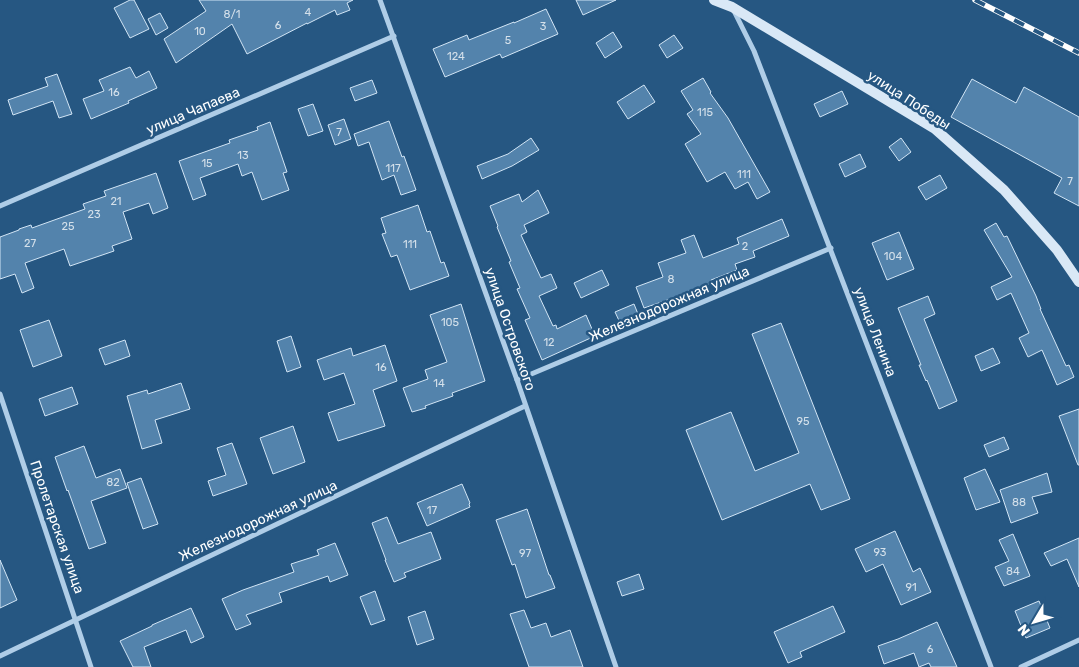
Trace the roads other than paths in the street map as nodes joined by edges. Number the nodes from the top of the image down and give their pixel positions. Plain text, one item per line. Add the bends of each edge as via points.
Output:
1 (380, 0) edge
2 (714, 0) edge
3 (732, 7) junction
4 (394, 36) junction
5 (0, 206) edge
6 (831, 248) junction
7 (1079, 282) edge
8 (517, 380) junction
9 (0, 394) edge
10 (525, 406) junction
11 (76, 620) junction
12 (1079, 640) edge
13 (0, 656) edge
14 (91, 667) edge
15 (616, 667) edge
16 (991, 667) edge
17 (1021, 667) edge

1 - 4 street, улица Островского
2 - 3 street, улица Победы
3 - 6 street, улица Ленина via 754,51
3 - 7 street, улица Победы via 935,129 1004,190 1057,250
4 - 5 street, улица Чапаева
4 - 8 street, улица Островского
6 - 8 street, Железнодорожная улица
6 - 16 street, улица Ленина
8 - 10 street, улица Островского
9 - 11 street, Пролетарская улица
10 - 11 street, Железнодорожная улица
10 - 15 street, улица Островского
11 - 13 street, Железнодорожная улица
11 - 14 street, Пролетарская улица
12 - 17 street

